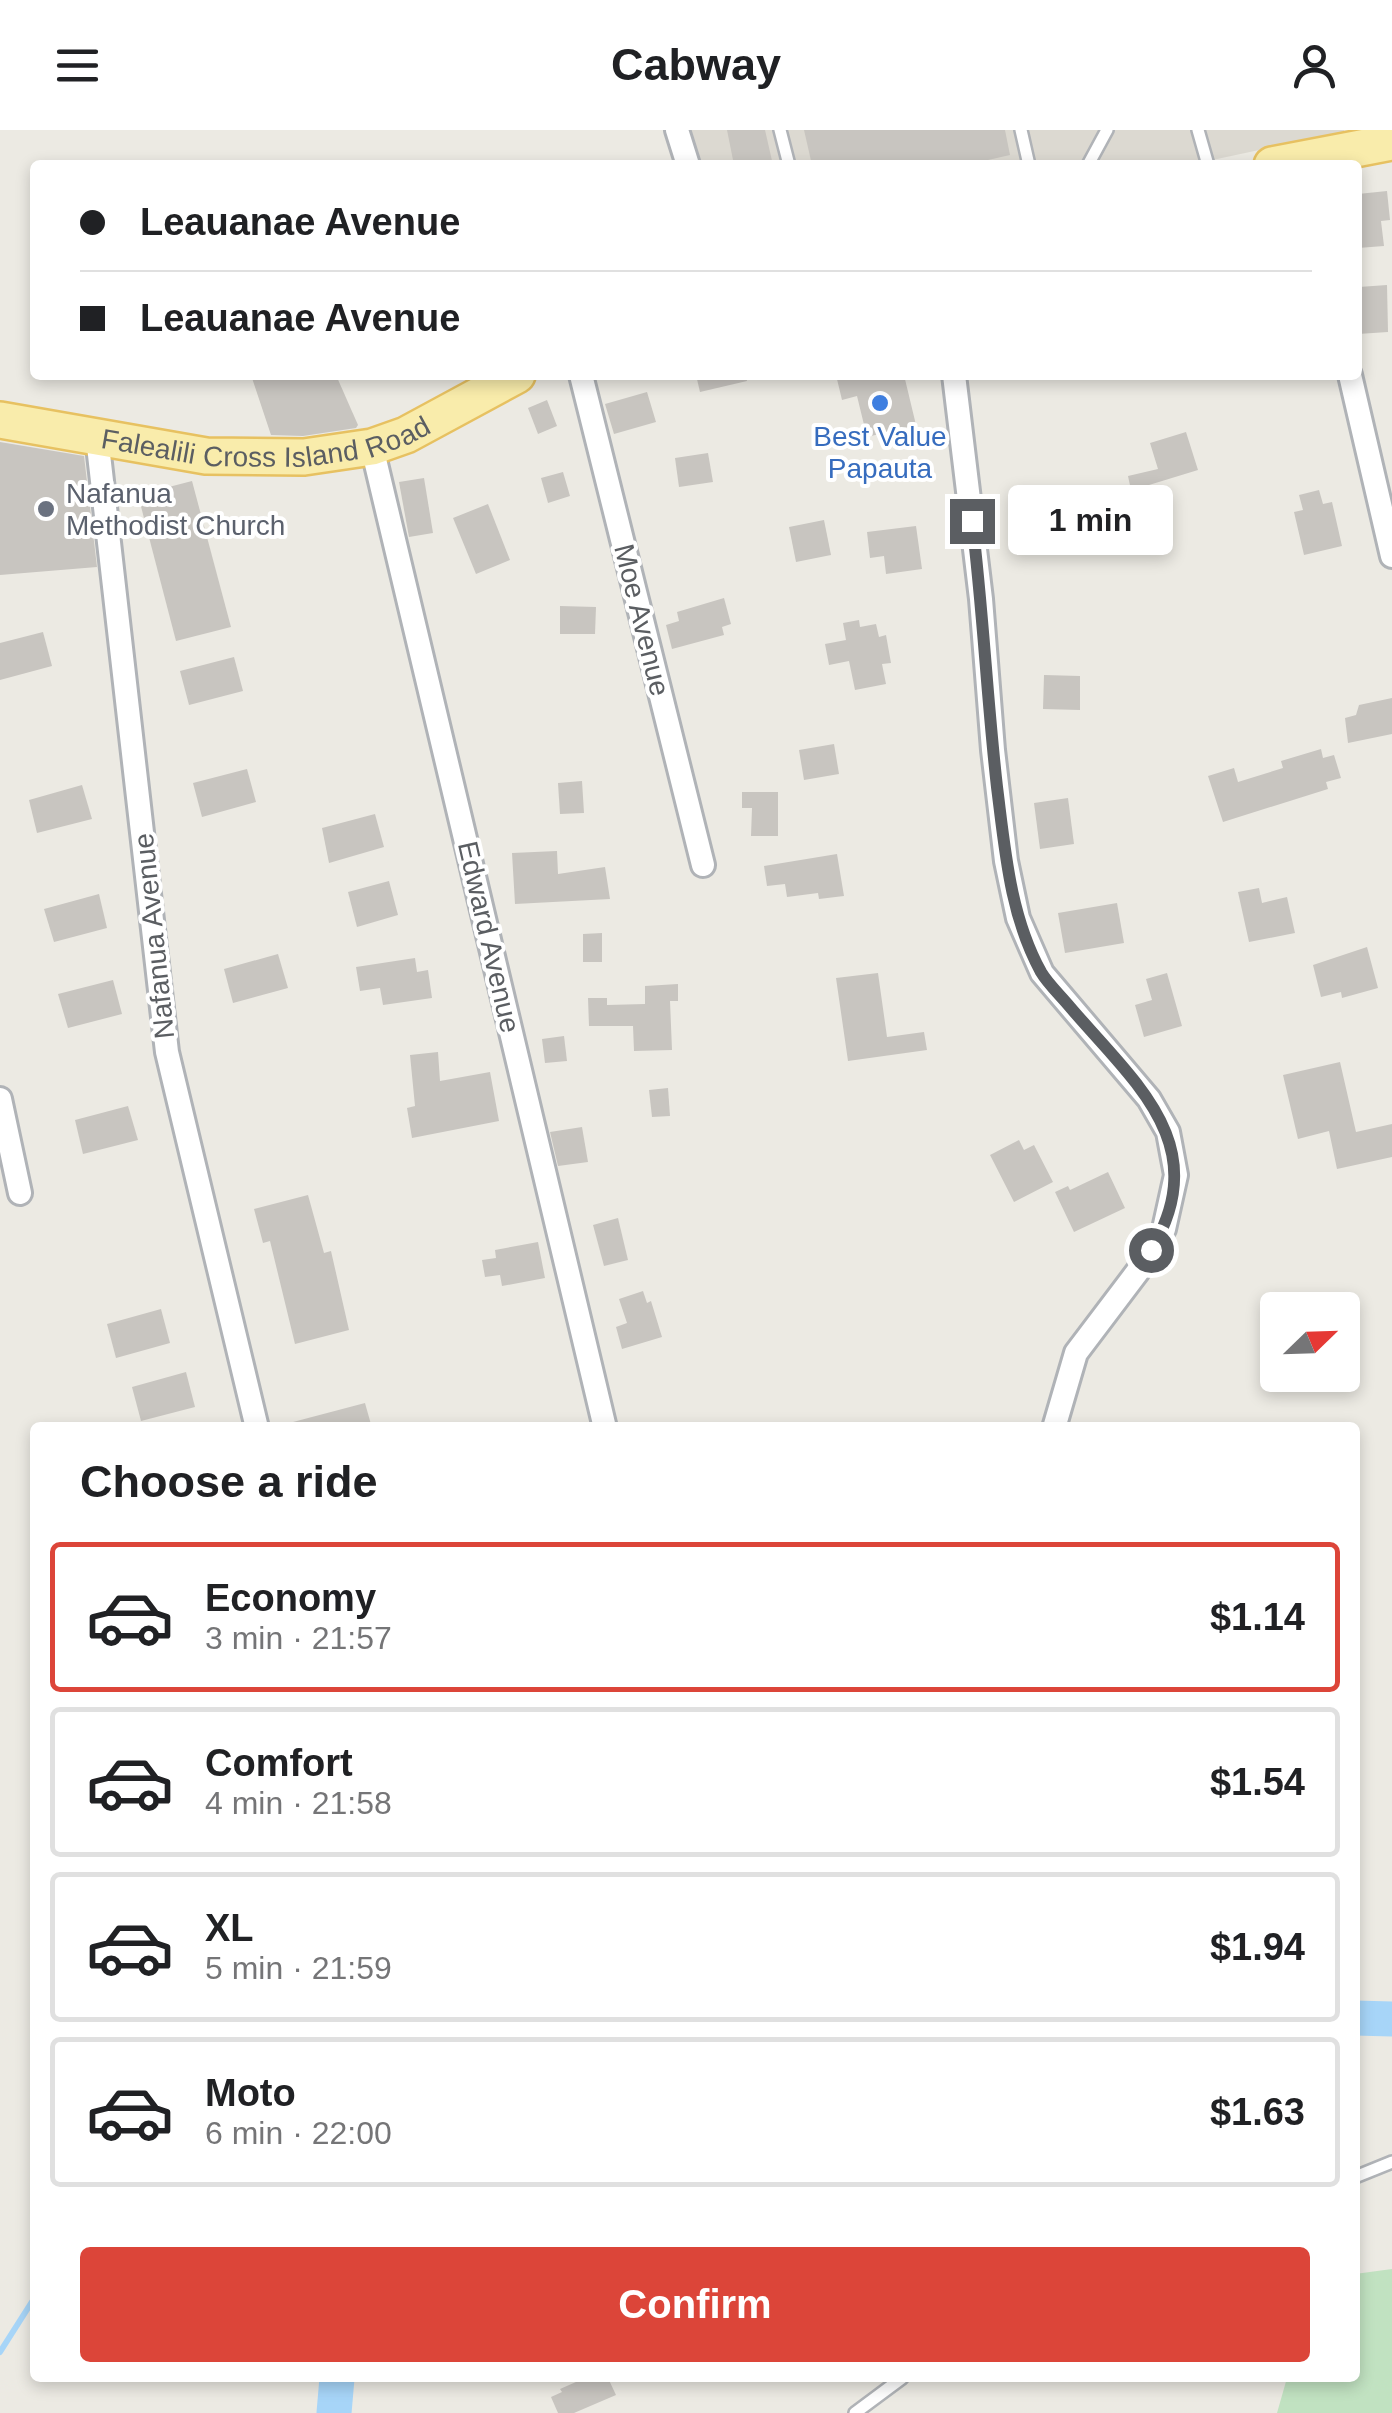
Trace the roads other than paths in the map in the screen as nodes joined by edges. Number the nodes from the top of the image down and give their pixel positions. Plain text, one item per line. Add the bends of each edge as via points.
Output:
1 (676, 130) edge
2 (780, 130) edge
3 (1021, 130) edge
4 (1107, 130) edge
5 (1198, 130) edge
6 (1392, 142) edge
7 (686, 160) edge
8 (787, 160) edge
9 (1029, 160) edge
10 (1091, 160) edge
11 (1207, 160) edge
12 (1305, 160) edge
13 (508, 380) edge
14 (581, 380) edge
15 (955, 380) edge
16 (1351, 380) edge
17 (0, 420) edge
18 (97, 437) junction
19 (372, 447) junction
20 (1392, 556) edge
21 (703, 866) dead end
22 (0, 1099) edge
23 (20, 1193) dead end
24 (256, 1422) edge
25 (604, 1422) edge
26 (1056, 1422) edge
27 (1392, 2162) edge
28 (1360, 2174) edge
29 (897, 2382) edge
30 (855, 2413) edge

1 - 7 street
2 - 8 lane
3 - 9 lane
4 - 10 lane
5 - 11 lane
6 - 12 main road
13 - 19 main road, Falealili Cross Island Road
14 - 21 street, Moe Avenue
15 - 26 street via 1018,918 1042,973 1149,1099 1168,1132 1176,1175 1164,1229 1076,1353
16 - 20 street
17 - 18 main road, Falealili Cross Island Road
18 - 19 main road, Falealili Cross Island Road via 206,456 304,456
18 - 24 street, Nafanua Avenue via 167,1052
19 - 25 street, Edward Avenue
22 - 23 street
27 - 28 lane
29 - 30 lane

